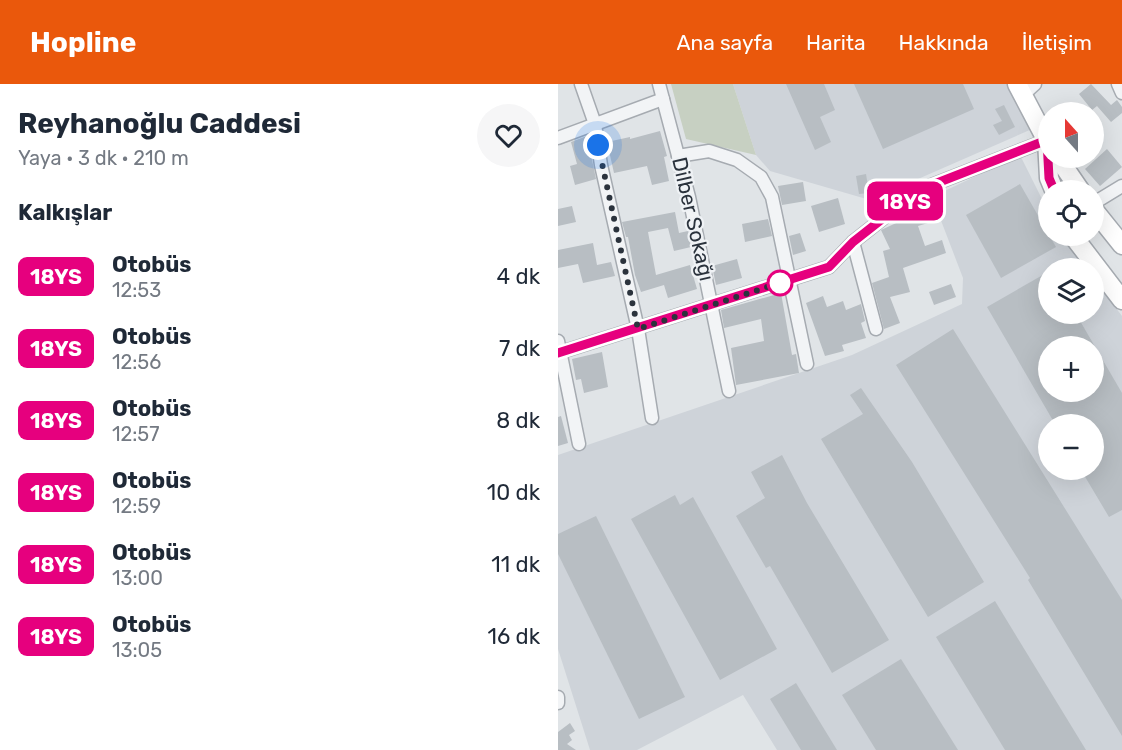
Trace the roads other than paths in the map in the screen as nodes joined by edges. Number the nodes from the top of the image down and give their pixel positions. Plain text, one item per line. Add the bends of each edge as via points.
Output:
1 (581, 84) edge
2 (659, 84) edge
3 (1118, 84) edge
4 (1025, 88) edge
5 (1122, 93) edge
6 (663, 99) junction
7 (1038, 118) edge
8 (595, 124) junction
9 (558, 138) edge
10 (1038, 145) edge
11 (678, 156) junction
12 (1122, 186) edge
13 (1104, 198) edge
14 (1104, 222) edge
15 (853, 242) junction
16 (1122, 245) edge
17 (1081, 246) edge
18 (789, 280) junction
19 (1122, 300) edge
20 (711, 305) junction
21 (638, 329) junction
22 (876, 329) dead end
23 (559, 349) edge
24 (807, 364) dead end
25 (729, 391) dead end
26 (652, 418) dead end
27 (579, 444) dead end

1 - 8 street
2 - 6 street, Dilber Sokağı
3 - 5 street
4 - 7 street
6 - 8 street
6 - 11 street, Dilber Sokağı
8 - 9 street
8 - 21 street
10 - 15 street via 919,190
11 - 18 street via 709,150 737,159 761,177 772,198
11 - 20 street, Dilber Sokağı
12 - 13 street
14 - 16 street
15 - 18 street via 829,267
15 - 22 street
17 - 19 street
18 - 20 street
18 - 24 street
20 - 21 street
20 - 25 street, Dilber Sokağı
21 - 23 street
21 - 26 street
23 - 27 street

